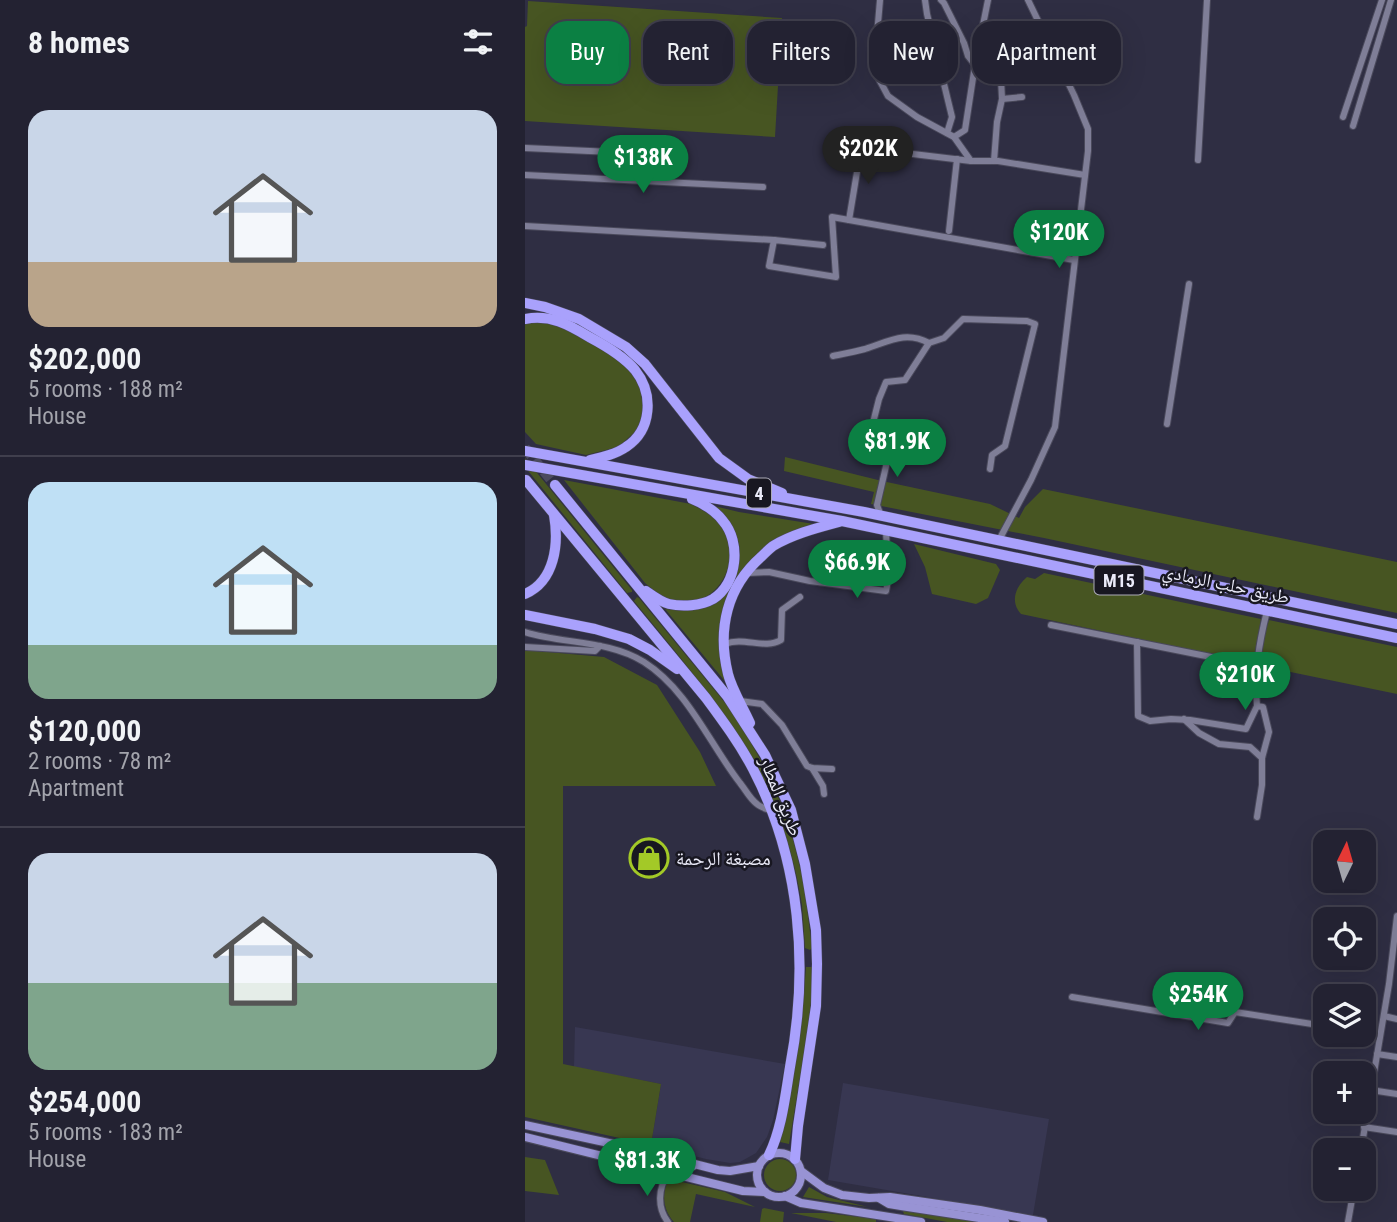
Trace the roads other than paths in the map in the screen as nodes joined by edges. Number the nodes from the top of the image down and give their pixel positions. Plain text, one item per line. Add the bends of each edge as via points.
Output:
1 (880, 0) edge
2 (925, 0) edge
3 (941, 0) edge
4 (988, 0) edge
5 (1028, 0) edge
6 (1207, 0) edge
7 (1381, 0) edge
8 (1391, 0) edge
9 (984, 21) edge
10 (972, 61) edge
11 (972, 84) edge
12 (1002, 84) edge
13 (1022, 97) dead end
14 (1002, 99) junction
15 (1343, 117) dead end
16 (1353, 126) dead end
17 (947, 133) junction
18 (954, 137) junction
19 (838, 145) dead end
20 (525, 148) edge
21 (861, 148) junction
22 (654, 154) dead end
23 (957, 159) junction
24 (971, 160) junction
25 (1198, 160) dead end
26 (994, 161) junction
27 (1085, 175) junction
28 (525, 176) edge
29 (763, 187) dead end
30 (849, 220) junction
31 (525, 226) edge
32 (949, 231) dead end
33 (774, 240) junction
34 (823, 245) dead end
35 (1074, 260) junction
36 (1189, 284) dead end
37 (525, 303) edge
38 (525, 319) edge
39 (929, 343) junction
40 (832, 356) dead end
41 (1167, 424) dead end
42 (870, 435) dead end
43 (916, 449) dead end
44 (525, 451) edge
45 (585, 461) junction
46 (525, 466) edge
47 (990, 469) dead end
48 (526, 480) edge
49 (555, 485) tunnel mouth
50 (682, 494) junction
51 (864, 512) junction
52 (554, 515) junction
53 (881, 516) junction
54 (842, 521) junction
55 (886, 530) junction
56 (996, 539) junction
57 (838, 570) dead end
58 (745, 574) junction
59 (632, 580) junction
60 (820, 582) junction
61 (640, 590) junction
62 (525, 594) edge
63 (800, 597) dead end
64 (625, 601) junction
65 (1266, 611) junction
66 (525, 615) edge
67 (1397, 624) edge
68 (1051, 625) dead end
69 (525, 632) edge
70 (1397, 638) edge
71 (1137, 642) junction
72 (725, 644) junction
73 (641, 645) junction
74 (600, 646) junction
75 (525, 648) edge
76 (643, 661) junction
77 (1256, 666) junction
78 (690, 679) junction
79 (740, 701) junction
80 (1257, 706) junction
81 (1184, 719) junction
82 (765, 755) junction
83 (1262, 758) junction
84 (812, 768) junction
85 (832, 769) dead end
86 (824, 794) dead end
87 (771, 811) junction
88 (1257, 817) dead end
89 (1397, 916) edge
90 (1395, 954) edge
91 (800, 956) junction
92 (817, 957) junction
93 (1393, 985) edge
94 (1072, 997) dead end
95 (1384, 1017) junction
96 (1397, 1019) edge
97 (1313, 1024) edge
98 (1376, 1034) edge
99 (1380, 1035) junction
100 (1377, 1054) junction
101 (1397, 1058) edge
102 (1376, 1061) edge
103 (1376, 1091) edge
104 (1397, 1094) edge
105 (1365, 1124) edge
106 (525, 1125) edge
107 (1364, 1128) junction
108 (1397, 1132) edge
109 (525, 1137) edge
110 (1362, 1138) edge
111 (614, 1144) junction
112 (632, 1148) junction
113 (769, 1155) junction
114 (795, 1159) junction
115 (614, 1160) junction
116 (629, 1164) junction
117 (699, 1166) junction
118 (759, 1166) junction
119 (801, 1171) junction
120 (669, 1174) junction
121 (765, 1192) junction
122 (785, 1196) junction
123 (869, 1198) junction
124 (1352, 1201) edge
125 (897, 1202) junction
126 (898, 1218) junction
127 (881, 1219) edge
128 (668, 1222) edge
129 (921, 1222) edge
130 (1005, 1222) edge
131 (1043, 1222) edge
132 (1348, 1222) edge

1 - 17 street via 874,70 888,96
2 - 17 street via 952,117
3 - 10 street
4 - 9 street
5 - 27 street via 1088,129
6 - 25 street
7 - 15 street
8 - 16 street
11 - 18 street via 965,130
12 - 14 street
13 - 14 street
14 - 26 street
17 - 18 street
18 - 24 street
19 - 21 street
20 - 22 street
21 - 23 street
21 - 30 street
23 - 24 street
23 - 32 street
24 - 26 street
26 - 27 street
27 - 35 street
28 - 29 street
30 - 33 street via 832,217 836,277 769,266
30 - 35 street
31 - 33 street
33 - 34 street
35 - 56 street via 1055,427
36 - 41 street
37 - 51 highway via 579,319 626,347 719,458 748,479 792,498
38 - 45 highway via 547,317 576,329 628,363 641,378 648,409 639,435 618,452
39 - 40 street via 917,337 893,339
39 - 42 street via 905,380 887,382
39 - 47 street via 944,338 963,319 1035,324 1005,446 992,455
43 - 53 street via 887,462 877,505
44 - 45 highway, 4
45 - 51 highway, 4
46 - 50 highway, 4
48 - 52 highway, طريق المطار
49 - 59 highway, طريق المطار
50 - 54 highway, 4
50 - 59 highway via 708,506 729,529 736,553 724,587 713,599 694,605 669,604
51 - 53 highway, 4
52 - 62 highway via 557,535 550,568
52 - 64 highway, طريق المطار
53 - 56 highway, 4
54 - 55 highway, طريق حلب الرمادي / M15
54 - 58 highway via 773,546
55 - 60 street via 886,591
55 - 65 highway, طريق حلب الرمادي / M15
56 - 67 highway, طريق حلب الرمادي / M15
57 - 60 street
58 - 60 street via 769,572
58 - 72 highway via 727,610
59 - 61 highway, طريق المطار
61 - 64 highway
61 - 82 highway, طريق المطار via 727,696
63 - 72 street via 782,610 781,640 773,645 734,640
64 - 78 highway, طريق المطار
65 - 70 highway, طريق حلب الرمادي / M15
65 - 77 street
66 - 73 highway via 595,629
68 - 71 street
69 - 74 street
71 - 77 street
71 - 81 street via 1138,716 1150,721
72 - 79 highway via 729,676
73 - 76 street
73 - 78 highway
74 - 75 street via 595,651
74 - 76 street
76 - 87 street via 666,679 757,804
77 - 80 street
78 - 87 highway, طريق المطار via 727,726
79 - 82 highway
79 - 84 street via 762,704
80 - 81 street via 1246,729
80 - 83 street via 1263,707 1269,732
81 - 83 street via 1219,744 1250,747
82 - 92 highway, طريق المطار via 791,810 816,930
83 - 88 street
84 - 85 street
84 - 86 street
87 - 91 highway, طريق المطار via 791,876
89 - 90 street
90 - 93 street
91 - 92 highway
91 - 113 highway, طريق المطار via 792,1061
92 - 114 highway, طريق المطار
93 - 95 street
94 - 97 street via 1228,1023 1235,1012
95 - 96 street
95 - 99 street
98 - 99 street
99 - 100 street
100 - 101 street
100 - 102 street
103 - 104 street
105 - 107 street
106 - 111 main road
107 - 108 street
107 - 110 street
109 - 115 main road
111 - 112 main road
111 - 115 main road
112 - 116 main road
112 - 117 main road
113 - 114 main road via 782,1153
113 - 118 main road
114 - 119 main road
115 - 116 main road
116 - 120 main road
117 - 118 main road via 730,1171
117 - 120 main road
118 - 121 main road via 758,1183
119 - 122 main road via 800,1184
119 - 123 main road via 831,1192
120 - 121 main road
120 - 128 street via 662,1185 660,1205
121 - 122 main road
122 - 127 main road
123 - 125 main road
123 - 127 main road
124 - 132 street
125 - 126 main road
125 - 130 main road
125 - 131 main road
126 - 127 main road
126 - 129 main road

